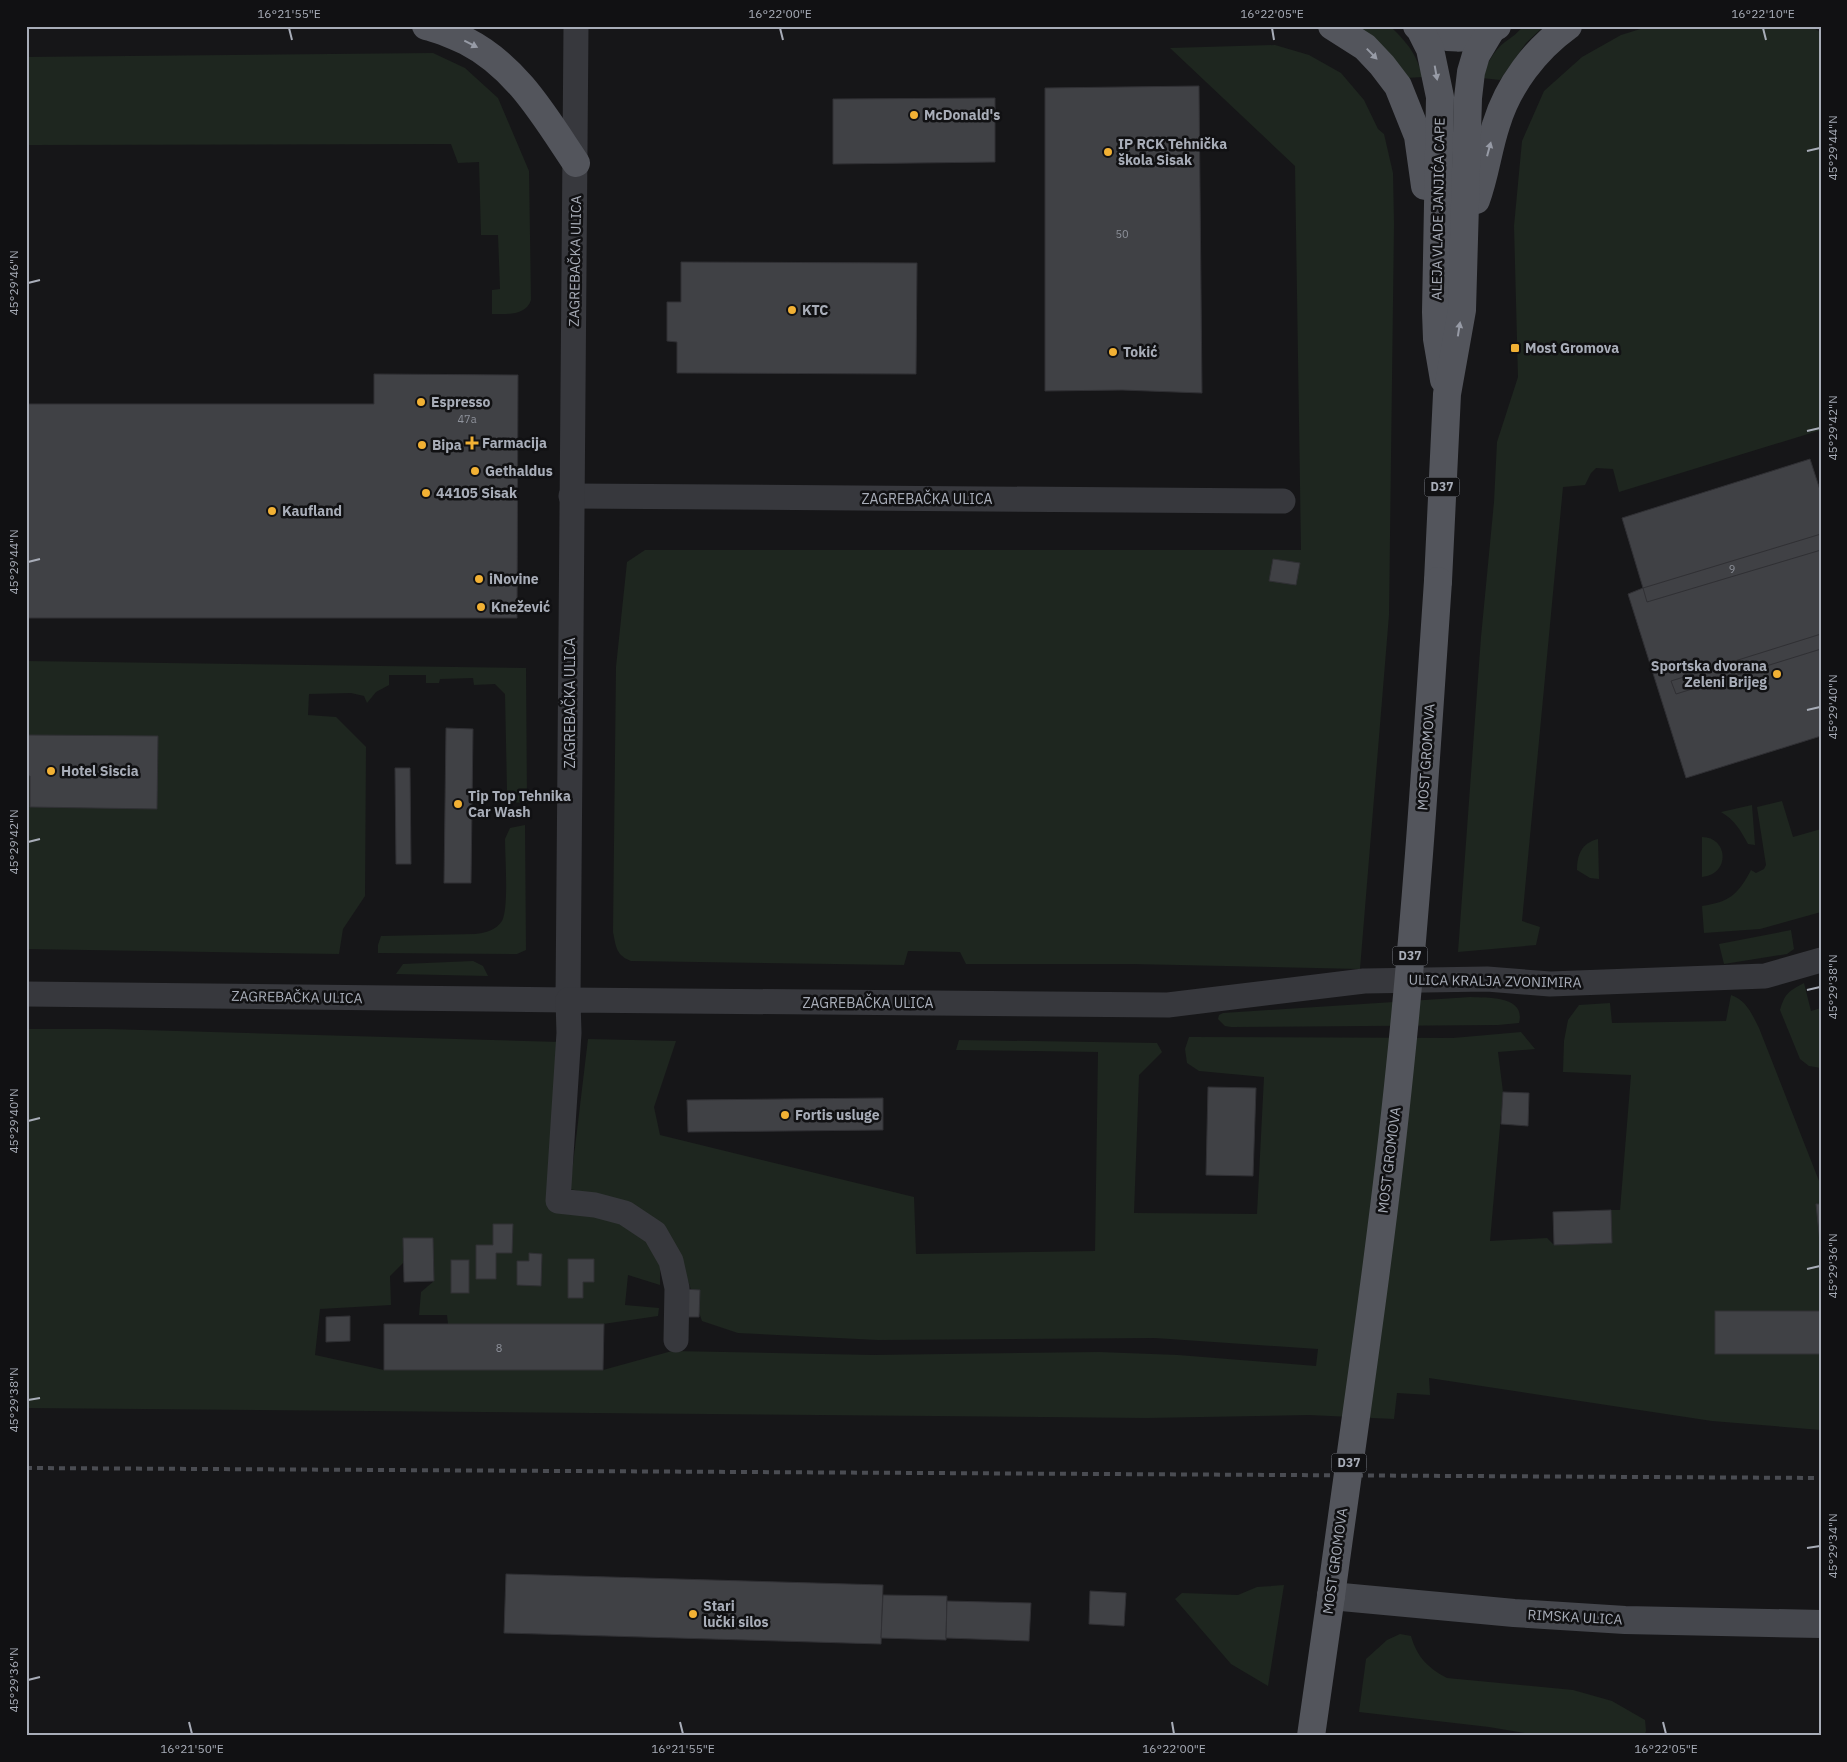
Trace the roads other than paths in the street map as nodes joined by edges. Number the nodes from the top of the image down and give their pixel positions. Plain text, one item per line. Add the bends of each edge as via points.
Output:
1 (426, 26) edge
2 (576, 26) edge
3 (1332, 26) edge
4 (1568, 26) edge
5 (1418, 27) edge
6 (1494, 28) edge
7 (576, 163) junction
8 (1464, 229) junction
9 (1436, 254) junction
10 (1446, 394) junction
11 (571, 496) junction
12 (1283, 501) dead end
13 (1438, 581) joint
14 (1821, 960) edge
15 (26, 994) edge
16 (568, 1000) junction
17 (1168, 1005) joint
18 (676, 1340) dead end
19 (1331, 1596) junction
20 (1821, 1624) edge
21 (1311, 1736) edge

1 -> 7 main road via 456,36 502,64 523,87
2 - 7 street, ZAGREBAČKA ULICA
3 -> 9 main road via 1365,47 1398,86 1418,136
8 -> 4 main road via 1479,190 1496,123 1516,79 1544,46
5 - 6 main road via 1436,35 1455,38 1473,36
5 -> 9 main road, ALEJA VLADE JANJIĆA CAPE via 1430,49 1440,97
6 - 8 main road, ALEJA VLADE JANJIĆA CAPE via 1476,55 1471,72
7 - 11 street, ZAGREBAČKA ULICA
10 -> 8 main road, ALEJA VLADE JANJIĆA CAPE via 1462,310
9 - 10 main road, ALEJA VLADE JANJIĆA CAPE / D37 via 1437,339
10 - 13 main road, ALEJA VLADE JANJIĆA CAPE / D37
11 - 12 street, ZAGREBAČKA ULICA
11 - 16 street, ZAGREBAČKA ULICA
13 - 19 main road, MOST GROMOVA / D37, bridge via 1400,1067 1367,1340
14 - 17 street, ULICA KRALJA ZVONIMIRA via 1765,976 1550,984 1487,979 1364,981
15 - 16 street, ZAGREBAČKA ULICA
16 - 17 street, ZAGREBAČKA ULICA
16 - 18 street, ZAGREBAČKA ULICA via 569,1033 558,1201 625,1213 655,1233 671,1261 677,1288
19 - 20 main road, RIMSKA ULICA via 1625,1620
19 - 21 main road, MOST GROMOVA / D37

